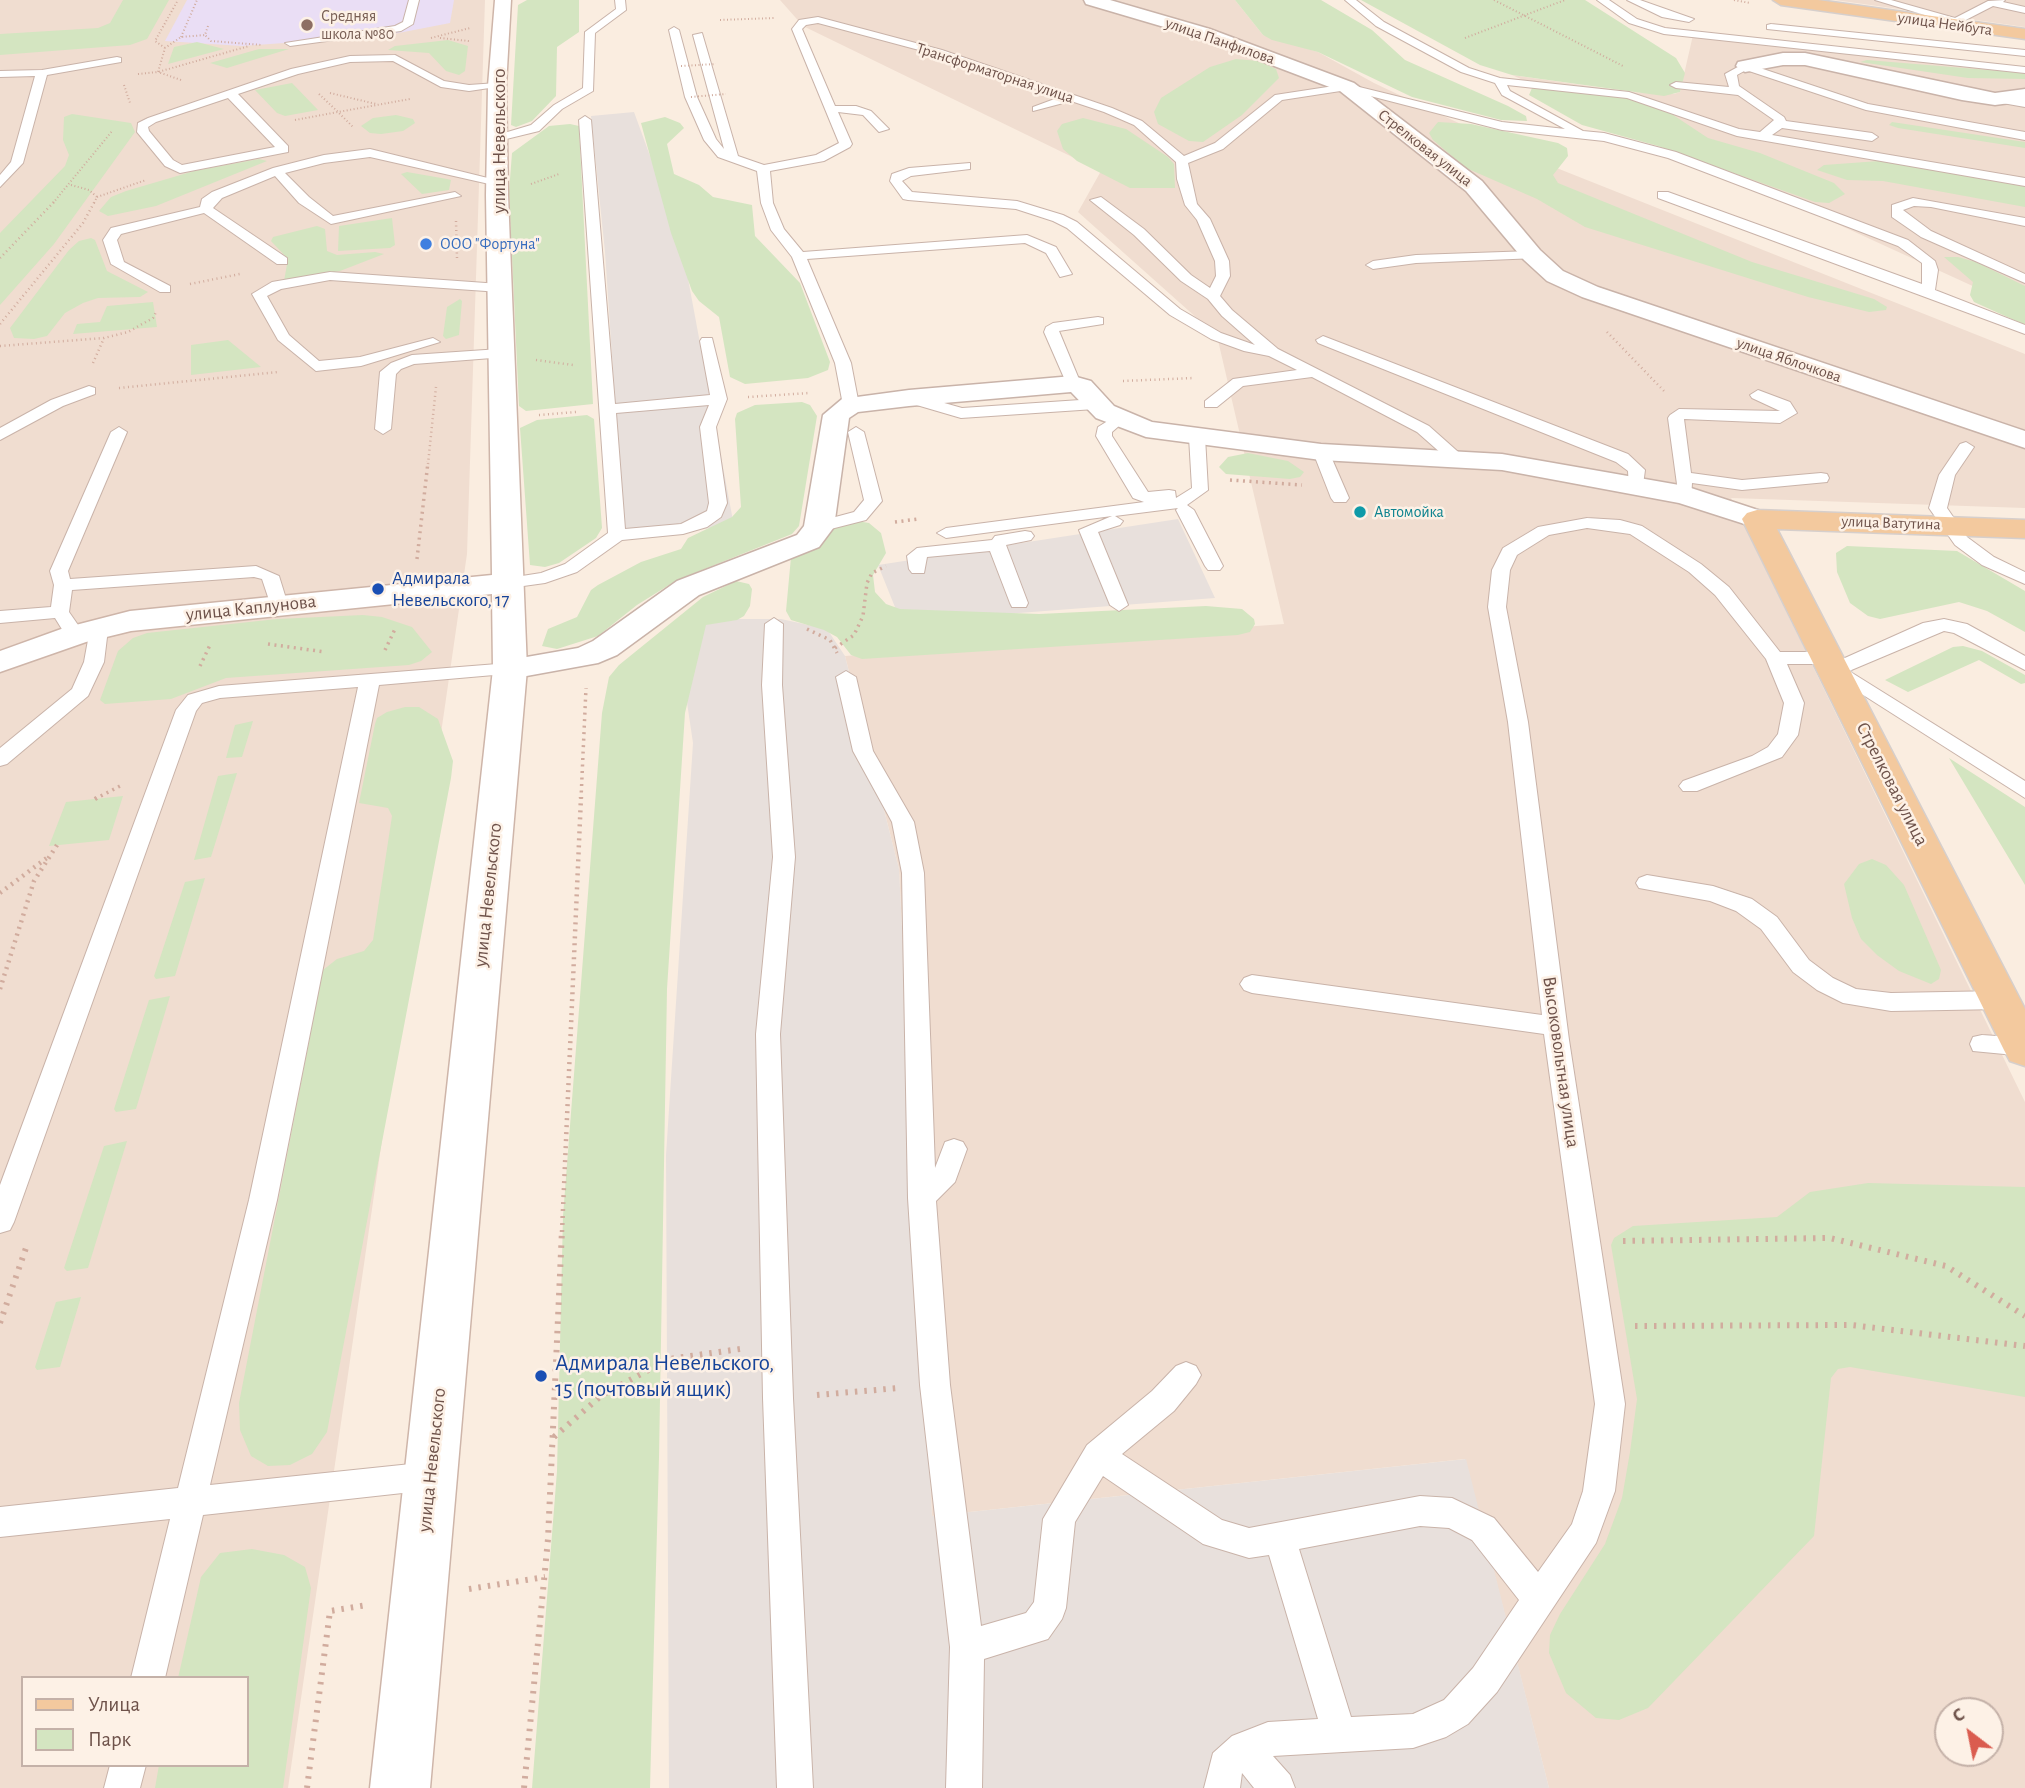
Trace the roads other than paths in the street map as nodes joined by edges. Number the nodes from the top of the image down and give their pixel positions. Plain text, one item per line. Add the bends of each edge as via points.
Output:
1 (414, 0) edge
2 (503, 0) edge
3 (620, 0) edge
4 (1092, 0) edge
5 (1350, 0) edge
6 (1601, 0) edge
7 (1609, 0) edge
8 (1619, 0) edge
9 (1632, 0) edge
10 (1781, 0) edge
11 (1880, 0) edge
12 (1996, 1) edge
13 (2025, 10) edge
14 (1699, 20) dead end
15 (1953, 23) junction
16 (1754, 25) dead end
17 (674, 30) road end
18 (698, 34) dead end
19 (2025, 34) edge
20 (290, 43) dead end
21 (2025, 58) edge
22 (117, 60) dead end
23 (1745, 66) junction
24 (2025, 70) edge
25 (42, 73) junction
26 (0, 74) edge
27 (1499, 81) junction
28 (1676, 85) road end
29 (497, 86) junction
30 (1347, 88) junction
31 (1741, 92) junction
32 (231, 94) junction
33 (2025, 95) edge
34 (1070, 97) junction
35 (1995, 99) junction
36 (2025, 104) edge
37 (829, 109) junction
38 (1037, 110) dead end
39 (585, 120) dead end
40 (1780, 124) junction
41 (883, 129) dead end
42 (1585, 134) junction
43 (1760, 136) junction
44 (2025, 136) edge
45 (498, 139) junction
46 (1813, 145) junction
47 (733, 159) junction
48 (1182, 161) junction
49 (966, 166) dead end
50 (763, 169) junction
51 (277, 171) junction
52 (2025, 182) edge
53 (0, 183) edge
54 (498, 189) junction
55 (1663, 195) dead end
56 (455, 196) dead end
57 (1096, 200) dead end
58 (206, 209) junction
59 (2025, 222) edge
60 (1532, 255) junction
61 (799, 256) junction
62 (282, 261) road end
63 (1373, 265) dead end
64 (1065, 274) dead end
65 (1555, 276) joint
66 (2025, 279) edge
67 (500, 288) junction
68 (165, 289) road end
69 (1928, 292) junction
70 (1213, 296) junction
71 (1098, 321) dead end
72 (2025, 330) edge
73 (1323, 340) dead end
74 (707, 341) dead end
75 (433, 342) dead end
76 (1273, 352) junction
77 (500, 354) junction
78 (1315, 372) junction
79 (1073, 384) junction
80 (89, 391) dead end
81 (1758, 395) dead end
82 (909, 398) junction
83 (719, 399) junction
84 (1095, 404) junction
85 (1211, 404) dead end
86 (607, 409) junction
87 (852, 409) junction
88 (1119, 419) junction
89 (383, 429) dead end
90 (119, 432) dead end
91 (0, 435) edge
92 (1197, 437) junction
93 (2025, 440) edge
94 (1966, 447) dead end
95 (1321, 452) junction
96 (1457, 458) junction
97 (1821, 478) dead end
98 (1201, 484) junction
99 (1635, 485) junction
100 (1684, 486) junction
101 (1337, 494) road end
102 (1185, 510) junction
103 (1757, 519) junction
104 (1946, 524) junction
105 (820, 527) junction
106 (2025, 529) edge
107 (1088, 530) junction
108 (946, 533) dead end
109 (617, 535) junction
110 (997, 545) junction
111 (918, 565) road end
112 (1214, 566) dead end
113 (2025, 579) edge
114 (509, 583) junction
115 (62, 584) junction
116 (1018, 603) dead end
117 (279, 605) junction
118 (1119, 605) dead end
119 (0, 617) edge
120 (774, 624) road end
121 (78, 625) junction
122 (1774, 658) junction
123 (0, 662) edge
124 (1831, 664) junction
125 (2025, 664) edge
126 (510, 668) junction
127 (846, 677) road end
128 (370, 679) junction
129 (0, 759) edge
130 (1689, 786) dead end
131 (2025, 790) edge
132 (1647, 883) dead end
133 (1252, 984) dead end
134 (2001, 1000) junction
135 (1555, 1026) junction
136 (1982, 1044) dead end
137 (2024, 1049) edge
138 (954, 1149) dead end
139 (922, 1198) junction
140 (0, 1222) edge
141 (1186, 1375) dead end
142 (1098, 1455) junction
143 (430, 1476) junction
144 (190, 1502) junction
145 (0, 1522) edge
146 (1280, 1538) junction
147 (1539, 1599) junction
148 (967, 1647) junction
149 (148, 1676) edge
150 (1340, 1736) junction
151 (1244, 1748) junction
152 (127, 1767) edge
153 (122, 1788) edge
154 (400, 1788) edge
155 (795, 1788) edge
156 (964, 1788) edge
157 (1222, 1788) edge
158 (1277, 1788) edge

1 - 20 lane via 408,24 397,29
2 - 29 street, улица Невельского
3 - 45 lane via 621,10 590,32 589,89 558,107 535,128
4 - 30 street, улица Панфилова via 1204,33
5 - 27 lane via 1380,24 1438,57
6 - 24 lane via 1626,18 1664,31
7 - 21 lane via 1648,18 1686,27
8 - 21 lane via 1674,21
9 - 14 lane via 1666,15
10 - 15 main road, улица Нейбута
11 - 15 lane
12 - 13 lane
12 - 15 lane
15 - 19 main road, улица Нейбута
16 - 21 lane
17 - 47 lane via 691,97 710,140
18 - 47 lane
22 - 25 lane
23 - 31 lane via 1730,77
23 - 35 street via 1783,59 1815,60
23 - 44 lane via 1866,107
25 - 26 lane
25 - 53 lane via 17,163
27 - 42 lane via 1506,93
27 - 43 lane via 1629,95 1700,121
28 - 31 lane
29 - 32 lane via 441,84 395,58 350,59 295,71
29 - 45 street, улица Невельского
30 - 42 lane via 1502,126
30 - 48 lane via 1279,97 1219,146
30 - 60 street, Стрелковая улица via 1474,186
31 - 40 lane via 1774,113
32 - 32 lane via 152,120 142,126 143,132 169,163 180,169 284,149
33 - 35 street
34 - 37 lane, Трансформаторная улица via 913,45 811,20 797,29
34 - 38 lane
34 - 48 lane, Трансформаторная улица via 1138,123
35 - 36 lane
37 - 41 lane via 867,113
37 - 50 lane via 846,144 820,158
39 - 86 lane
40 - 43 lane
40 - 46 lane via 1867,140
42 - 69 lane via 1672,155 1903,243 1927,261 1931,270
43 - 46 lane
45 - 54 street, улица Невельского
46 - 52 lane
47 - 50 lane
48 - 70 lane via 1191,205 1203,219 1222,261 1223,276
49 - 76 lane via 909,172 896,181 908,196 1017,205 1058,218 1175,312 1235,344
50 - 61 lane via 767,203 778,230
51 - 54 lane via 370,153
51 - 56 lane via 331,220
51 - 58 lane via 217,195 207,202
54 - 67 street, улица Невельского
55 - 69 lane
57 - 70 lane
58 - 62 lane
58 - 68 lane via 143,222 116,231 110,240 118,264
59 - 66 lane via 1931,203 1913,202 1897,208 1897,214 1926,234
60 - 63 lane
60 - 65 street, Стрелковая улица
61 - 64 lane via 1027,239 1051,250
61 - 87 lane via 843,363
65 - 93 street, улица Яблочкова
67 - 75 lane via 330,276 259,294 283,337 316,366 361,361
67 - 77 street, улица Невельского
69 - 72 lane
70 - 76 lane
71 - 79 lane via 1053,327 1051,332
73 - 99 lane via 1622,458 1637,470
74 - 83 lane
76 - 78 lane
77 - 89 lane via 412,360 388,372
77 - 114 street, улица Невельского
78 - 85 lane via 1238,382
78 - 96 lane via 1404,417
79 - 82 street
79 - 84 street via 1082,387
80 - 91 lane via 57,402
81 - 100 lane via 1784,405 1789,413 1780,418 1685,412 1676,418
82 - 84 lane via 961,413
82 - 87 street
83 - 86 lane
83 - 109 lane via 708,427 718,503 715,513 683,529
84 - 88 street
86 - 109 lane
87 - 105 street via 836,415
87 - 105 lane via 873,501 860,516
88 - 92 street via 1146,429
88 - 98 lane via 1104,430 1104,436 1139,494 1172,495
90 - 115 lane via 59,571
92 - 95 street
92 - 98 lane
94 - 104 lane via 1940,492 1938,508
95 - 96 street
95 - 101 lane
96 - 99 street
97 - 100 lane
98 - 102 lane via 1193,505
98 - 108 lane via 1181,502 1161,507
99 - 100 street
100 - 103 street
102 - 107 lane
102 - 112 lane
103 - 104 main road, улица Ватутина
103 - 124 main road, Стрелковая улица
104 - 106 main road, улица Ватутина
104 - 113 lane via 1988,561
105 - 126 street via 808,541 688,588 605,648 586,656
107 - 110 lane via 1011,537
107 - 118 lane
109 - 114 lane via 571,568 545,578
110 - 111 lane via 923,552 916,556
110 - 116 lane
114 - 117 street, улица Каплунова
114 - 126 street, улица Невельского
115 - 117 lane via 256,571 270,576
115 - 121 lane
117 - 121 street, улица Каплунова
119 - 121 lane
120 - 155 lane via 772,685 784,857 768,1034
121 - 123 street, улица Каплунова
121 - 129 lane via 94,662 81,692
122 - 124 lane
122 - 130 lane via 1794,703 1788,735 1775,752 1759,761
122 - 135 lane, Высоковольтная улица via 1722,591 1636,530 1587,523 1544,530 1509,552 1501,570 1497,607 1518,722
124 - 125 lane via 1944,625 1960,628
124 - 131 lane
124 - 134 main road, Стрелковая улица
126 - 128 lane
126 - 143 street, улица Невельского
127 - 139 lane via 863,751 903,822 913,873
128 - 140 lane via 219,692 195,699 186,710
128 - 144 lane via 263,1200
132 - 134 lane via 1713,894 1744,905 1769,923 1801,966 1852,997 1891,1002
133 - 135 lane
134 - 137 main road, Стрелковая улица
135 - 147 lane, Высоковольтная улица via 1610,1404 1599,1491 1586,1532
136 - 137 lane
138 - 139 lane via 946,1174
139 - 148 lane via 935,1385
141 - 142 lane via 1163,1401
142 - 146 lane via 1214,1533 1249,1543
142 - 148 lane via 1059,1519 1051,1608 1035,1628
143 - 144 lane
143 - 154 street, улица Невельского
144 - 145 lane
144 - 149 lane
146 - 147 lane via 1420,1511 1452,1513 1483,1529
146 - 150 lane
147 - 150 lane, Высоковольтная улица via 1485,1680 1456,1712 1413,1731
148 - 156 lane
150 - 151 lane, Высоковольтная улица via 1268,1739
151 - 157 lane via 1224,1765
151 - 158 lane
152 - 153 lane

